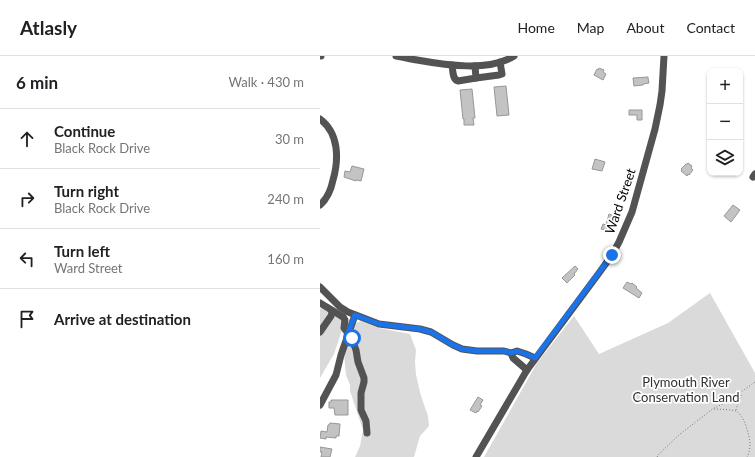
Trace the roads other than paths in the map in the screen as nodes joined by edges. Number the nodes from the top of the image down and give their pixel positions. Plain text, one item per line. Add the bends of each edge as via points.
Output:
1 (396, 56) edge
2 (514, 56) edge
3 (664, 56) edge
4 (500, 62) junction
5 (452, 65) junction
6 (475, 66) junction
7 (476, 78) junction
8 (320, 119) edge
9 (320, 205) edge
10 (320, 287) edge
11 (320, 304) edge
12 (331, 310) junction
13 (355, 315) junction
14 (320, 332) edge
15 (348, 333) junction
16 (511, 353) junction
17 (535, 358) junction
18 (527, 370) junction
19 (320, 405) edge
20 (368, 433) dead end
21 (476, 457) edge

1 - 5 street
2 - 4 street
3 - 17 street, Ward Street via 664,76 655,129 625,229 612,255
4 - 6 street
4 - 7 street via 502,74
5 - 6 street
5 - 7 street via 456,80
6 - 7 street
8 - 9 street via 333,134 337,158 331,188
10 - 13 street via 340,307
11 - 12 street
12 - 14 street via 331,316
12 - 15 street via 343,317 344,328
13 - 15 street
13 - 16 street via 379,324 431,332 462,349
15 - 19 street via 336,375
15 - 20 street via 364,378 361,410
16 - 17 street via 517,351
16 - 18 street
17 - 18 street, Ward Street
18 - 21 street, Ward Street

